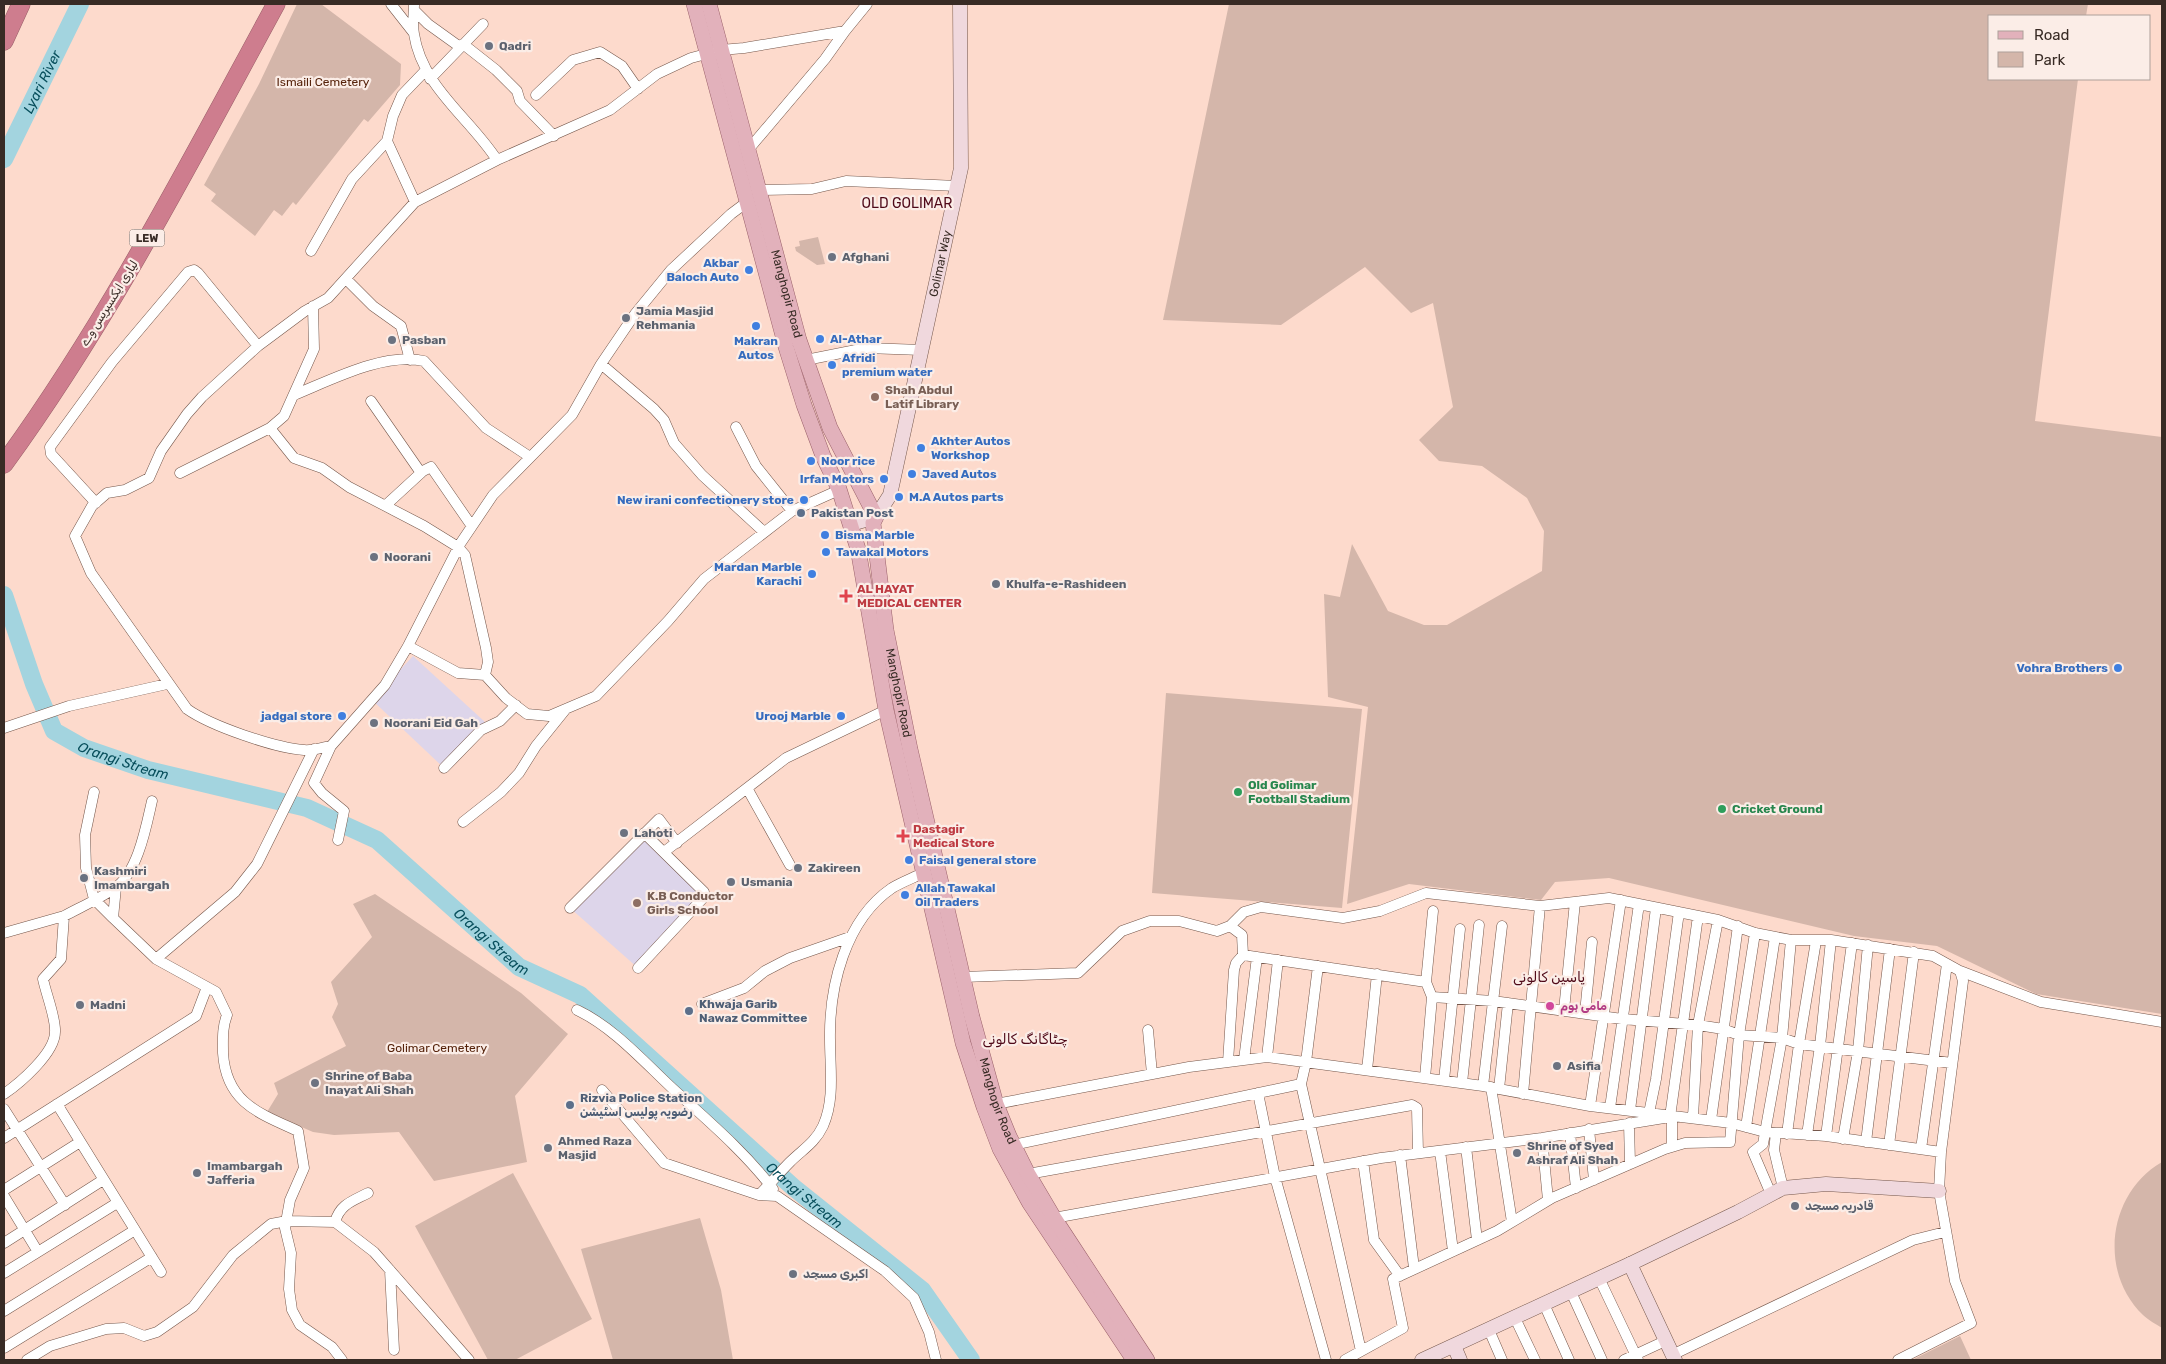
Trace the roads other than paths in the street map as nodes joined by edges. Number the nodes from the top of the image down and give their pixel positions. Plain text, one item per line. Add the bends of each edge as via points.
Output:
1 (21, 4) edge
2 (276, 4) edge
3 (391, 4) edge
4 (694, 4) edge
5 (709, 4) edge
6 (867, 4) edge
7 (960, 4) edge
8 (414, 7) edge
9 (484, 24) dead end
10 (845, 31) junction
11 (413, 32) junction
12 (4, 42) edge
13 (462, 46) junction
14 (714, 52) junction
15 (427, 75) junction
16 (638, 89) junction
17 (536, 95) dead end
18 (554, 136) junction
19 (388, 141) junction
20 (748, 150) junction
21 (497, 160) junction
22 (957, 186) junction
23 (758, 190) junction
24 (414, 202) junction
25 (747, 202) junction
26 (311, 251) dead end
27 (347, 280) junction
28 (314, 306) junction
29 (258, 346) junction
30 (922, 350) junction
31 (410, 360) junction
32 (806, 360) junction
33 (601, 364) junction
34 (294, 396) junction
35 (371, 401) dead end
36 (736, 427) dead end
37 (270, 428) junction
38 (530, 457) junction
39 (4, 464) edge
40 (422, 473) junction
41 (180, 474) dead end
42 (839, 490) junction
43 (96, 503) junction
44 (386, 505) junction
45 (792, 511) junction
46 (876, 517) junction
47 (851, 524) junction
48 (471, 525) junction
49 (764, 532) junction
50 (458, 547) junction
51 (408, 646) junction
52 (485, 676) junction
53 (167, 684) junction
54 (516, 705) junction
55 (565, 709) junction
56 (886, 710) junction
57 (4, 728) edge
58 (331, 746) junction
59 (314, 749) junction
60 (444, 768) dead end
61 (747, 788) junction
62 (94, 792) dead end
63 (152, 801) dead end
64 (463, 822) dead end
65 (644, 833) junction
66 (338, 840) dead end
67 (677, 843) junction
68 (664, 852) junction
69 (790, 864) dead end
70 (923, 873) junction
71 (116, 887) junction
72 (94, 899) junction
73 (1621, 900) junction
74 (1575, 902) junction
75 (1639, 904) junction
76 (1540, 906) junction
77 (570, 908) dead end
78 (1656, 908) junction
79 (1433, 911) dead end
80 (1679, 912) junction
81 (64, 916) junction
82 (1698, 916) junction
83 (113, 918) junction
84 (1718, 920) junction
85 (1479, 925) dead end
86 (1230, 926) junction
87 (1502, 926) dead end
88 (1738, 926) junction
89 (1460, 930) dead end
90 (4, 933) edge
91 (1755, 933) junction
92 (850, 937) junction
93 (1775, 937) junction
94 (1791, 940) junction
95 (1830, 940) junction
96 (1816, 941) junction
97 (1592, 942) dead end
98 (1852, 943) junction
99 (1868, 945) junction
100 (1890, 949) junction
101 (1914, 952) junction
102 (1243, 955) junction
103 (1256, 957) junction
104 (156, 959) junction
105 (1278, 960) junction
106 (1947, 964) junction
107 (1318, 966) junction
108 (638, 968) dead end
109 (1960, 971) junction
110 (1377, 974) junction
111 (963, 977) junction
112 (1426, 982) junction
113 (207, 987) junction
114 (1432, 997) junction
115 (1454, 998) junction
116 (1472, 999) junction
117 (1493, 1001) junction
118 (1508, 1003) junction
119 (702, 1004) dead end
120 (1532, 1006) junction
121 (577, 1010) dead end
122 (1564, 1010) junction
123 (1585, 1013) junction
124 (1604, 1016) junction
125 (1622, 1019) junction
126 (1642, 1020) junction
127 (1664, 1021) junction
128 (2162, 1022) edge
129 (1684, 1024) junction
130 (1698, 1025) junction
131 (1723, 1029) junction
132 (1148, 1030) dead end
133 (1739, 1035) junction
134 (1760, 1036) junction
135 (1782, 1038) junction
136 (1799, 1044) junction
137 (1820, 1046) junction
138 (1837, 1047) junction
139 (1858, 1051) junction
140 (1877, 1053) junction
141 (1267, 1056) junction
142 (1902, 1056) junction
143 (1244, 1060) junction
144 (1935, 1060) junction
145 (1228, 1062) junction
146 (1306, 1062) junction
147 (1952, 1063) junction
148 (1368, 1070) junction
149 (1152, 1074) junction
150 (1425, 1078) junction
151 (1444, 1080) junction
152 (1462, 1083) junction
153 (1301, 1084) junction
154 (1491, 1087) junction
155 (602, 1090) dead end
156 (1258, 1093) junction
157 (4, 1094) edge
158 (1523, 1094) junction
159 (57, 1104) junction
160 (996, 1104) junction
161 (1590, 1106) junction
162 (1610, 1108) junction
163 (1630, 1110) junction
164 (5, 1113) edge
165 (1649, 1113) junction
166 (1671, 1117) junction
167 (1692, 1117) junction
168 (1711, 1120) junction
169 (1310, 1122) junction
170 (1629, 1123) junction
171 (1731, 1123) junction
172 (1746, 1127) junction
173 (17, 1130) junction
174 (1589, 1130) junction
175 (1265, 1132) junction
176 (1771, 1132) junction
177 (1570, 1133) junction
178 (1788, 1134) junction
179 (1807, 1136) junction
180 (1826, 1136) junction
181 (4, 1138) edge
182 (1542, 1138) junction
183 (1843, 1138) junction
184 (80, 1142) junction
185 (1866, 1142) junction
186 (1498, 1143) junction
187 (1013, 1145) junction
188 (1889, 1145) junction
189 (1672, 1146) junction
190 (1466, 1147) junction
191 (1921, 1149) junction
192 (1440, 1151) junction
193 (1941, 1152) junction
194 (1418, 1153) junction
195 (1400, 1155) junction
196 (1363, 1161) junction
197 (1630, 1164) junction
198 (41, 1167) junction
199 (1319, 1169) junction
200 (1028, 1174) junction
201 (1275, 1178) junction
202 (103, 1180) junction
203 (1594, 1180) junction
204 (770, 1185) junction
205 (1576, 1188) junction
206 (1783, 1188) junction
207 (4, 1190) edge
208 (1939, 1191) junction
209 (368, 1193) dead end
210 (1771, 1194) junction
211 (4, 1196) edge
212 (759, 1196) junction
213 (776, 1196) junction
214 (1548, 1200) junction
215 (117, 1203) junction
216 (64, 1205) junction
217 (1054, 1218) junction
218 (286, 1221) junction
219 (335, 1222) junction
220 (1512, 1222) junction
221 (26, 1229) junction
222 (135, 1230) junction
223 (1945, 1232) junction
224 (1478, 1240) junction
225 (4, 1243) edge
226 (1453, 1251) junction
227 (38, 1252) junction
228 (152, 1257) junction
229 (1630, 1264) junction
230 (1414, 1268) junction
231 (390, 1270) junction
232 (161, 1272) dead end
233 (4, 1273) edge
234 (1400, 1276) junction
235 (1599, 1278) junction
236 (1571, 1292) junction
237 (1544, 1304) junction
238 (4, 1312) edge
239 (1515, 1318) junction
240 (1488, 1330) junction
241 (1665, 1341) junction
242 (1454, 1346) junction
243 (4, 1348) edge
244 (394, 1350) dead end
245 (1361, 1351) junction
246 (1637, 1358) edge
247 (1673, 1358) edge
248 (28, 1360) edge
249 (342, 1360) edge
250 (469, 1360) edge
251 (936, 1360) edge
252 (1134, 1360) edge
253 (1147, 1360) edge
254 (1326, 1360) edge
255 (1345, 1360) edge
256 (1422, 1360) edge
257 (1460, 1360) edge
258 (1502, 1360) edge
259 (1535, 1360) edge
260 (1569, 1360) edge
261 (1602, 1360) edge
262 (1624, 1360) edge
263 (1898, 1360) edge

1 - 12 highway
2 - 39 highway, لیاری ایکسپریس وے / LEW via 134,263 29,430
3 - 11 street
4 - 14 main road, Manghopir Road
5 - 14 main road, Manghopir Road
6 - 10 street
7 - 22 street, Golimar Way via 961,168
8 - 11 street
8 - 13 street via 428,24
9 - 13 street
10 - 14 street
10 - 20 street
11 - 15 street
13 - 15 street
13 - 18 street via 496,70
14 - 16 street via 691,58 657,74
14 - 20 main road, Manghopir Road
14 - 25 main road, Manghopir Road
15 - 19 street via 402,95
15 - 21 street via 486,142
16 - 17 street via 622,66 600,52 573,60
16 - 18 street via 610,110
18 - 21 street
19 - 24 street
19 - 26 street via 352,179
20 - 23 main road, Manghopir Road
21 - 24 street
22 - 23 street via 846,181 812,189
22 - 30 street, Golimar Way
23 - 32 main road, Manghopir Road
24 - 27 street
25 - 33 street via 671,270 635,314
25 - 42 main road, Manghopir Road via 804,405
27 - 28 street
27 - 31 street via 373,306 401,326
28 - 29 street
28 - 34 street via 314,349
29 - 43 street via 187,414 161,452 149,478 125,490 107,493
29 - 43 street via 198,273 194,270 188,272 112,362 50,447 51,454
30 - 32 street via 866,348
30 - 46 street, Golimar Way via 890,495
31 - 34 street via 354,370
31 - 38 street via 424,362 486,428
32 - 46 main road, Manghopir Road via 830,428
33 - 38 street via 572,415
33 - 49 street via 654,409 664,420 674,443 702,475
34 - 37 street via 284,416
35 - 40 street
36 - 45 street via 756,466
37 - 41 street
37 - 44 street via 294,458 322,468 349,487
38 - 48 street via 493,495
40 - 44 street
40 - 48 street via 430,467
42 - 45 street
42 - 47 main road, Manghopir Road
43 - 53 street via 77,530 75,536 79,548 91,573
44 - 50 street
45 - 49 street
46 - 47 street
46 - 111 main road, Manghopir Road via 873,523 886,630
47 - 56 main road, Manghopir Road
48 - 50 street
49 - 55 street via 704,579 596,696
50 - 51 street
50 - 52 street via 465,555 486,648
51 - 52 street via 458,673
51 - 58 street via 385,685
52 - 54 street
53 - 57 street via 69,706
53 - 59 street via 187,709 199,718 279,746
54 - 55 street via 527,714 549,716
54 - 60 street via 500,721 481,730
55 - 64 street via 519,773
56 - 61 street via 786,758
56 - 70 main road, Manghopir Road
58 - 59 street
58 - 66 street via 314,783 344,811
59 - 104 street via 257,864 235,892
61 - 67 street
61 - 69 street
62 - 72 street via 85,835 86,868
63 - 71 street via 144,837 130,870
65 - 67 street via 658,819
65 - 68 street
65 - 77 street
67 - 68 street
68 - 108 street via 704,892 704,897
70 - 92 street via 892,888 868,911
70 - 252 main road, Manghopir Road via 963,1043 1000,1149 1029,1202
71 - 72 street
71 - 83 street
72 - 81 street
72 - 83 street
73 - 74 street via 1609,898
73 - 75 street
73 - 124 street
74 - 76 street
74 - 122 street
75 - 78 street
75 - 125 street
76 - 86 street via 1426,893 1380,911 1343,918 1261,907 1244,912
76 - 120 street
78 - 80 street
78 - 126 street
79 - 112 street
80 - 82 street
80 - 127 street
81 - 90 street
81 - 157 street via 60,959 43,979 56,1033 48,1052
82 - 84 street
82 - 129 street
83 - 104 street
84 - 88 street
84 - 130 street
85 - 116 street
86 - 102 street via 1242,935
86 - 111 street via 1217,931 1179,921 1150,921 1122,931 1078,973
87 - 117 street
88 - 91 street
88 - 131 street
89 - 115 street
91 - 93 street
91 - 133 street
92 - 119 street via 790,958 765,971 744,988
92 - 204 street via 831,1010 832,1086 827,1114 812,1144 791,1161
93 - 94 street
93 - 134 street
94 - 96 street
94 - 135 street
95 - 96 street
95 - 98 street
95 - 137 street
96 - 136 street
97 - 123 street
98 - 99 street
98 - 138 street
99 - 100 street
99 - 139 street
100 - 101 street
100 - 140 street
101 - 106 street via 1934,956
101 - 142 street
102 - 103 street
102 - 145 street via 1234,970
103 - 105 street
103 - 143 street
104 - 113 street
105 - 107 street
105 - 141 street
106 - 109 street
106 - 144 street
107 - 110 street
107 - 146 street
109 - 128 street via 2041,1002
109 - 147 street via 1962,981
110 - 112 street
110 - 148 street
111 - 160 main road, Manghopir Road
112 - 114 street
113 - 159 street via 196,1016
113 - 218 street via 216,992 227,1015 222,1037 224,1069 231,1088 258,1114 298,1131 304,1168 290,1200
114 - 115 street
114 - 150 street
115 - 116 street
115 - 151 street
116 - 117 street
116 - 152 street
117 - 118 street
117 - 154 street
118 - 120 street
118 - 154 street
120 - 122 street
120 - 158 street
121 - 204 street via 595,1020 644,1062 739,1150
122 - 123 street
123 - 124 street
124 - 125 street
124 - 161 street
125 - 126 street
125 - 162 street
126 - 127 street
126 - 163 street
127 - 129 street
127 - 165 street
129 - 130 street
129 - 166 street
130 - 131 street
130 - 167 street
131 - 133 street
131 - 168 street
132 - 149 street
133 - 134 street
133 - 171 street
134 - 135 street
134 - 172 street
135 - 136 street
135 - 176 street
136 - 137 street
136 - 178 street
137 - 138 street
137 - 179 street
138 - 139 street
138 - 180 street
139 - 140 street
139 - 183 street
140 - 142 street
140 - 185 street
141 - 143 street
141 - 146 street
142 - 144 street
142 - 188 street
143 - 145 street
144 - 147 street
144 - 191 street
145 - 149 street
146 - 148 street
146 - 153 street
147 - 193 street
148 - 150 street
149 - 160 street
150 - 151 street
151 - 152 street
152 - 154 street
153 - 156 street
153 - 169 street
154 - 158 street
154 - 186 street
155 - 212 street via 664,1163
156 - 175 street
156 - 187 street
158 - 161 street
159 - 173 street
159 - 184 street
160 - 187 main road, Manghopir Road
161 - 162 street
162 - 163 street
163 - 165 street
164 - 173 street
165 - 166 street
166 - 167 street
166 - 170 street
166 - 189 street
167 - 168 street
168 - 171 street
169 - 175 street
169 - 194 street via 1414,1106
169 - 199 street
170 - 174 street
170 - 197 street
171 - 172 street
171 - 189 street via 1730,1142
172 - 176 street
173 - 181 street
173 - 198 street
174 - 177 street
174 - 203 street
175 - 200 street
175 - 201 street
176 - 178 street
176 - 206 street
176 - 210 street via 1762,1147 1753,1154
177 - 182 street
177 - 205 street
178 - 179 street
179 - 180 street
180 - 183 street
182 - 186 street
182 - 214 street
183 - 185 street
184 - 198 street
184 - 202 street
185 - 188 street
186 - 190 street
186 - 220 street
187 - 200 main road, Manghopir Road
188 - 191 street
189 - 197 street
190 - 192 street
190 - 224 street
191 - 193 street
192 - 194 street
192 - 226 street
193 - 208 street
194 - 195 street
195 - 196 street
195 - 230 street
196 - 199 street
196 - 234 street via 1374,1240
197 - 203 street
198 - 207 street
198 - 216 street
199 - 201 street
199 - 245 street
200 - 217 main road, Manghopir Road
201 - 217 street
201 - 254 street
202 - 215 street
202 - 216 street
203 - 205 street
204 - 212 street
204 - 213 street
205 - 214 street
206 - 208 street via 1826,1184
206 - 210 street
208 - 223 street
209 - 219 street via 344,1205
210 - 229 street
211 - 221 street
212 - 213 street
213 - 251 street via 885,1271 914,1298 929,1332
214 - 220 street
215 - 222 street
215 - 227 street
216 - 221 street
217 - 253 main road, Manghopir Road
218 - 219 street
218 - 248 street via 271,1224 233,1255 193,1307 157,1332 144,1336 124,1328 106,1329 50,1346
218 - 249 street via 291,1253 289,1289 292,1310 300,1325 332,1347
219 - 231 street via 374,1252
220 - 224 street
221 - 225 street
221 - 227 street
222 - 228 street
222 - 238 street
223 - 247 street via 1913,1240
223 - 263 street via 1955,1281 1971,1324
224 - 226 street
226 - 230 street
227 - 233 street
228 - 232 street
228 - 243 street
229 - 235 street
229 - 241 street
230 - 234 street
231 - 244 street
231 - 250 street
234 - 245 street via 1393,1279 1403,1328
235 - 236 street
235 - 246 street
236 - 237 street
236 - 261 street
237 - 239 street
237 - 260 street
239 - 240 street
239 - 259 street
240 - 242 street
240 - 258 street
241 - 246 street
241 - 247 street
242 - 256 street
242 - 257 street
245 - 255 street
246 - 262 street

